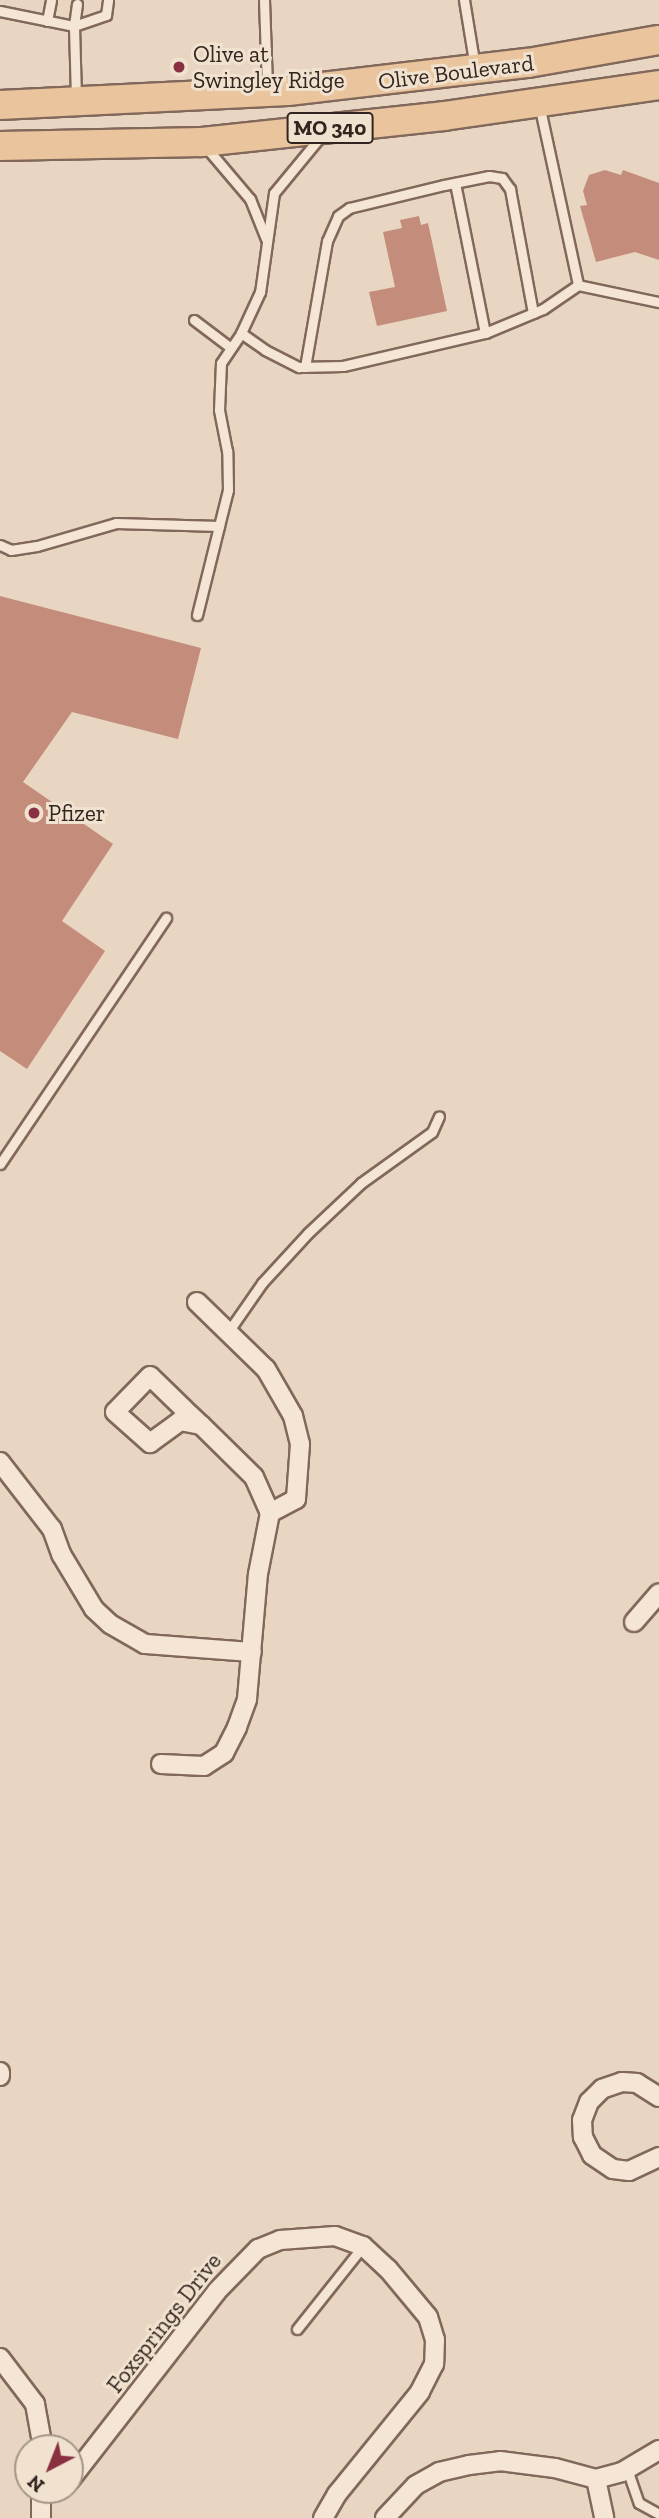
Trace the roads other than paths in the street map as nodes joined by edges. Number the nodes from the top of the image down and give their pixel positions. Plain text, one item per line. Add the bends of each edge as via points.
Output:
1 (51, 0) edge
2 (108, 0) edge
3 (264, 0) edge
4 (464, 0) edge
5 (77, 4) dead end
6 (0, 11) edge
7 (47, 21) junction
8 (74, 26) junction
9 (659, 40) edge
10 (475, 70) junction
11 (659, 85) edge
12 (268, 92) junction
13 (76, 103) junction
14 (539, 103) junction
15 (0, 105) edge
16 (328, 128) junction
17 (202, 142) junction
18 (0, 146) edge
19 (455, 183) junction
20 (266, 240) junction
21 (578, 285) junction
22 (659, 302) edge
23 (533, 313) junction
24 (194, 320) dead end
25 (240, 333) junction
26 (485, 333) junction
27 (231, 348) junction
28 (305, 367) junction
29 (219, 526) junction
30 (0, 545) edge
31 (197, 615) dead end
32 (166, 918) dead end
33 (439, 1116) dead end
34 (0, 1164) edge
35 (197, 1302) dead end
36 (228, 1332) junction
37 (201, 1426) junction
38 (0, 1461) edge
39 (270, 1513) junction
40 (659, 1593) edge
41 (634, 1622) dead end
42 (252, 1652) junction
43 (161, 1764) dead end
44 (659, 2097) edge
45 (659, 2157) edge
46 (363, 2246) junction
47 (297, 2329) dead end
48 (0, 2358) edge
49 (40, 2434) edge
50 (659, 2449) edge
51 (84, 2462) edge
52 (627, 2469) junction
53 (596, 2479) junction
54 (659, 2514) edge
55 (323, 2518) edge
56 (385, 2518) edge
57 (604, 2518) edge

1 - 7 lane
2 - 8 lane via 106,15
3 - 12 lane
4 - 10 lane
5 - 8 lane
6 - 7 lane
7 - 8 lane
8 - 13 lane
9 - 10 main road, Olive Boulevard / MO 340
10 - 12 main road, Olive Boulevard / MO 340
11 - 14 main road, Olive Boulevard / MO 340
12 - 13 main road, Olive Boulevard / MO 340
13 - 15 main road, Olive Boulevard / MO 340
14 - 16 main road, Olive Boulevard / MO 340
14 - 21 lane
16 - 17 main road, Olive Boulevard / MO 340
16 - 20 lane via 274,193
17 - 18 main road, Olive Boulevard / MO 340
17 - 20 lane via 250,199
19 - 23 lane via 489,176 502,178 510,189
19 - 26 lane
19 - 28 lane via 349,208 338,216 327,242
20 - 25 lane via 260,292
21 - 22 lane
21 - 23 lane
23 - 26 lane
24 - 27 lane
25 - 27 lane
25 - 28 lane
26 - 28 lane via 343,366
27 - 29 lane via 222,363 219,410 228,490
29 - 30 lane via 116,523 37,547 11,550
29 - 31 lane
32 - 34 lane
33 - 36 lane via 432,1132 361,1183 308,1233 262,1283
35 - 36 street
36 - 39 street via 266,1368 293,1416 299,1444 296,1499
37 - 37 street via 149,1376 115,1412 150,1443 180,1421
37 - 39 street via 254,1477
38 - 42 street via 52,1529 61,1554 94,1609 110,1624 145,1644
39 - 42 street via 258,1574
40 - 41 street
42 - 43 street via 247,1699 224,1753 204,1766
44 - 45 street via 637,2083 622,2082 601,2089 582,2120 583,2137 592,2155 613,2169 629,2171
46 - 47 lane
46 - 51 street, Foxsprings Drive via 335,2236 307,2236 258,2249 217,2291
46 - 55 street via 428,2317 435,2340 434,2364 420,2392 337,2494
48 - 49 street via 35,2404
50 - 52 street
52 - 53 street
52 - 54 lane via 639,2503
53 - 56 street via 500,2461 469,2465 439,2472 416,2485
53 - 57 street

